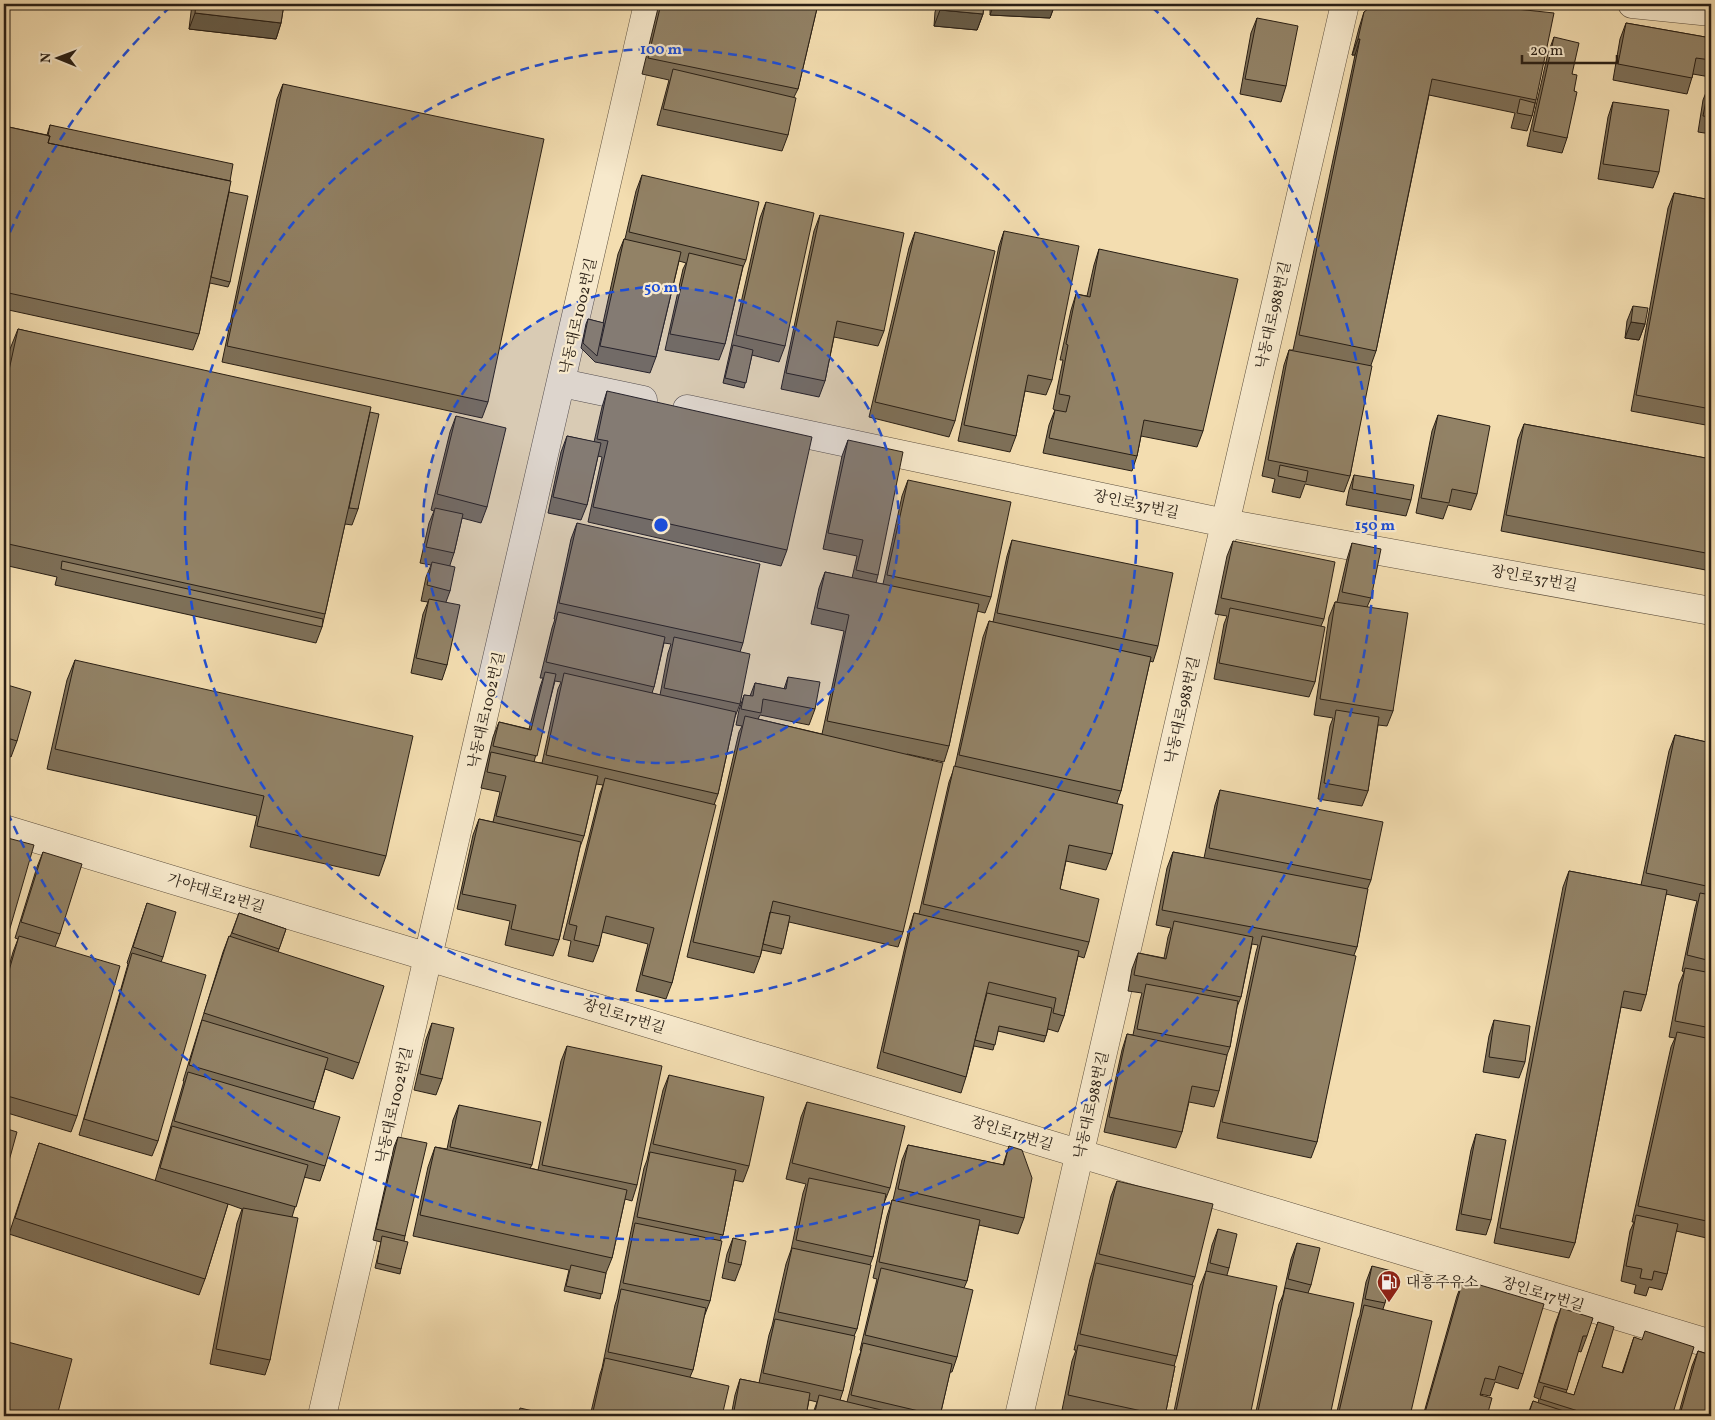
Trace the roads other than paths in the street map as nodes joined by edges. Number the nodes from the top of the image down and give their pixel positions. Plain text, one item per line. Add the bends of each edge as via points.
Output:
1 (648, 4) edge
2 (1345, 4) edge
3 (1632, 4) edge
4 (1711, 12) edge
5 (562, 383) junction
6 (1225, 523) junction
7 (1711, 610) edge
8 (4, 828) edge
9 (428, 957) junction
10 (1080, 1153) junction
11 (1711, 1344) edge
12 (322, 1416) edge
13 (1019, 1416) edge

1 - 5 street, 낙동대로1002번길
2 - 6 street, 낙동대로988번길
3 - 4 street
5 - 6 street, 장인로37번길
5 - 9 street, 낙동대로1002번길
6 - 7 street, 장인로37번길
6 - 10 street, 낙동대로988번길
8 - 9 street, 가야대로12번길
9 - 10 street, 장인로17번길
9 - 12 street, 낙동대로1002번길
10 - 11 street, 장인로17번길
10 - 13 street, 낙동대로988번길

